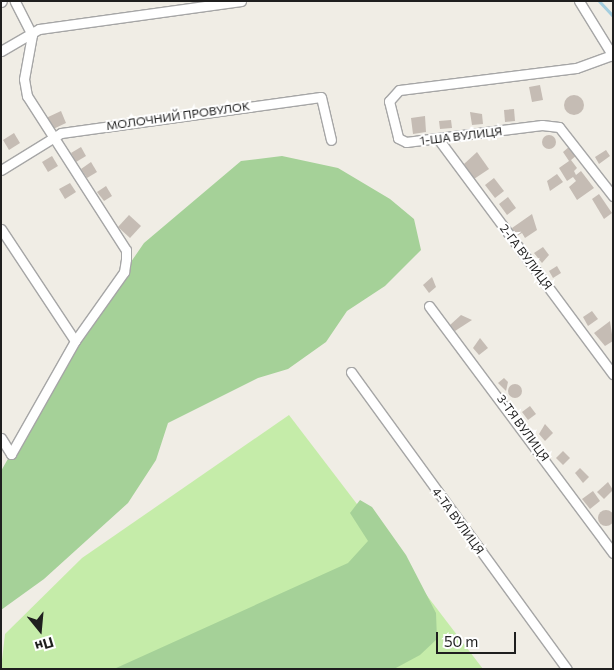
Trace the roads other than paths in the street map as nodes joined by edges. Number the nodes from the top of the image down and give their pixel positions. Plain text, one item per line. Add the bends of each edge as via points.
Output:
1 (15, 1) edge
2 (242, 1) edge
3 (579, 1) edge
4 (32, 35) junction
5 (1, 51) edge
6 (612, 55) edge
7 (53, 139) junction
8 (331, 140) dead end
9 (439, 140) junction
10 (1, 170) edge
11 (613, 196) edge
12 (1, 229) edge
13 (429, 306) dead end
14 (75, 341) junction
15 (351, 372) dead end
16 (613, 374) edge
17 (1, 438) edge
18 (613, 553) edge
19 (567, 669) edge

1 - 4 street
2 - 4 street via 39,29
3 - 6 street
4 - 5 street
4 - 7 street via 24,79 27,96
6 - 9 street, 1-ША ВУЛИЦЯ via 576,68 392,92 389,105 398,138 412,142
7 - 8 street, МОЛОЧНИЙ ПРОВУЛОК via 83,128 321,98
7 - 10 street, МОЛОЧНИЙ ПРОВУЛОК
7 - 14 street via 126,250 124,272
9 - 11 street, 1-ША ВУЛИЦЯ via 556,126 566,134
9 - 16 street, 2-ГА ВУЛИЦЯ
12 - 14 street
13 - 18 street, 3-ТЯ ВУЛИЦЯ
14 - 17 street via 11,454
15 - 19 street, 4-ТА ВУЛИЦЯ

